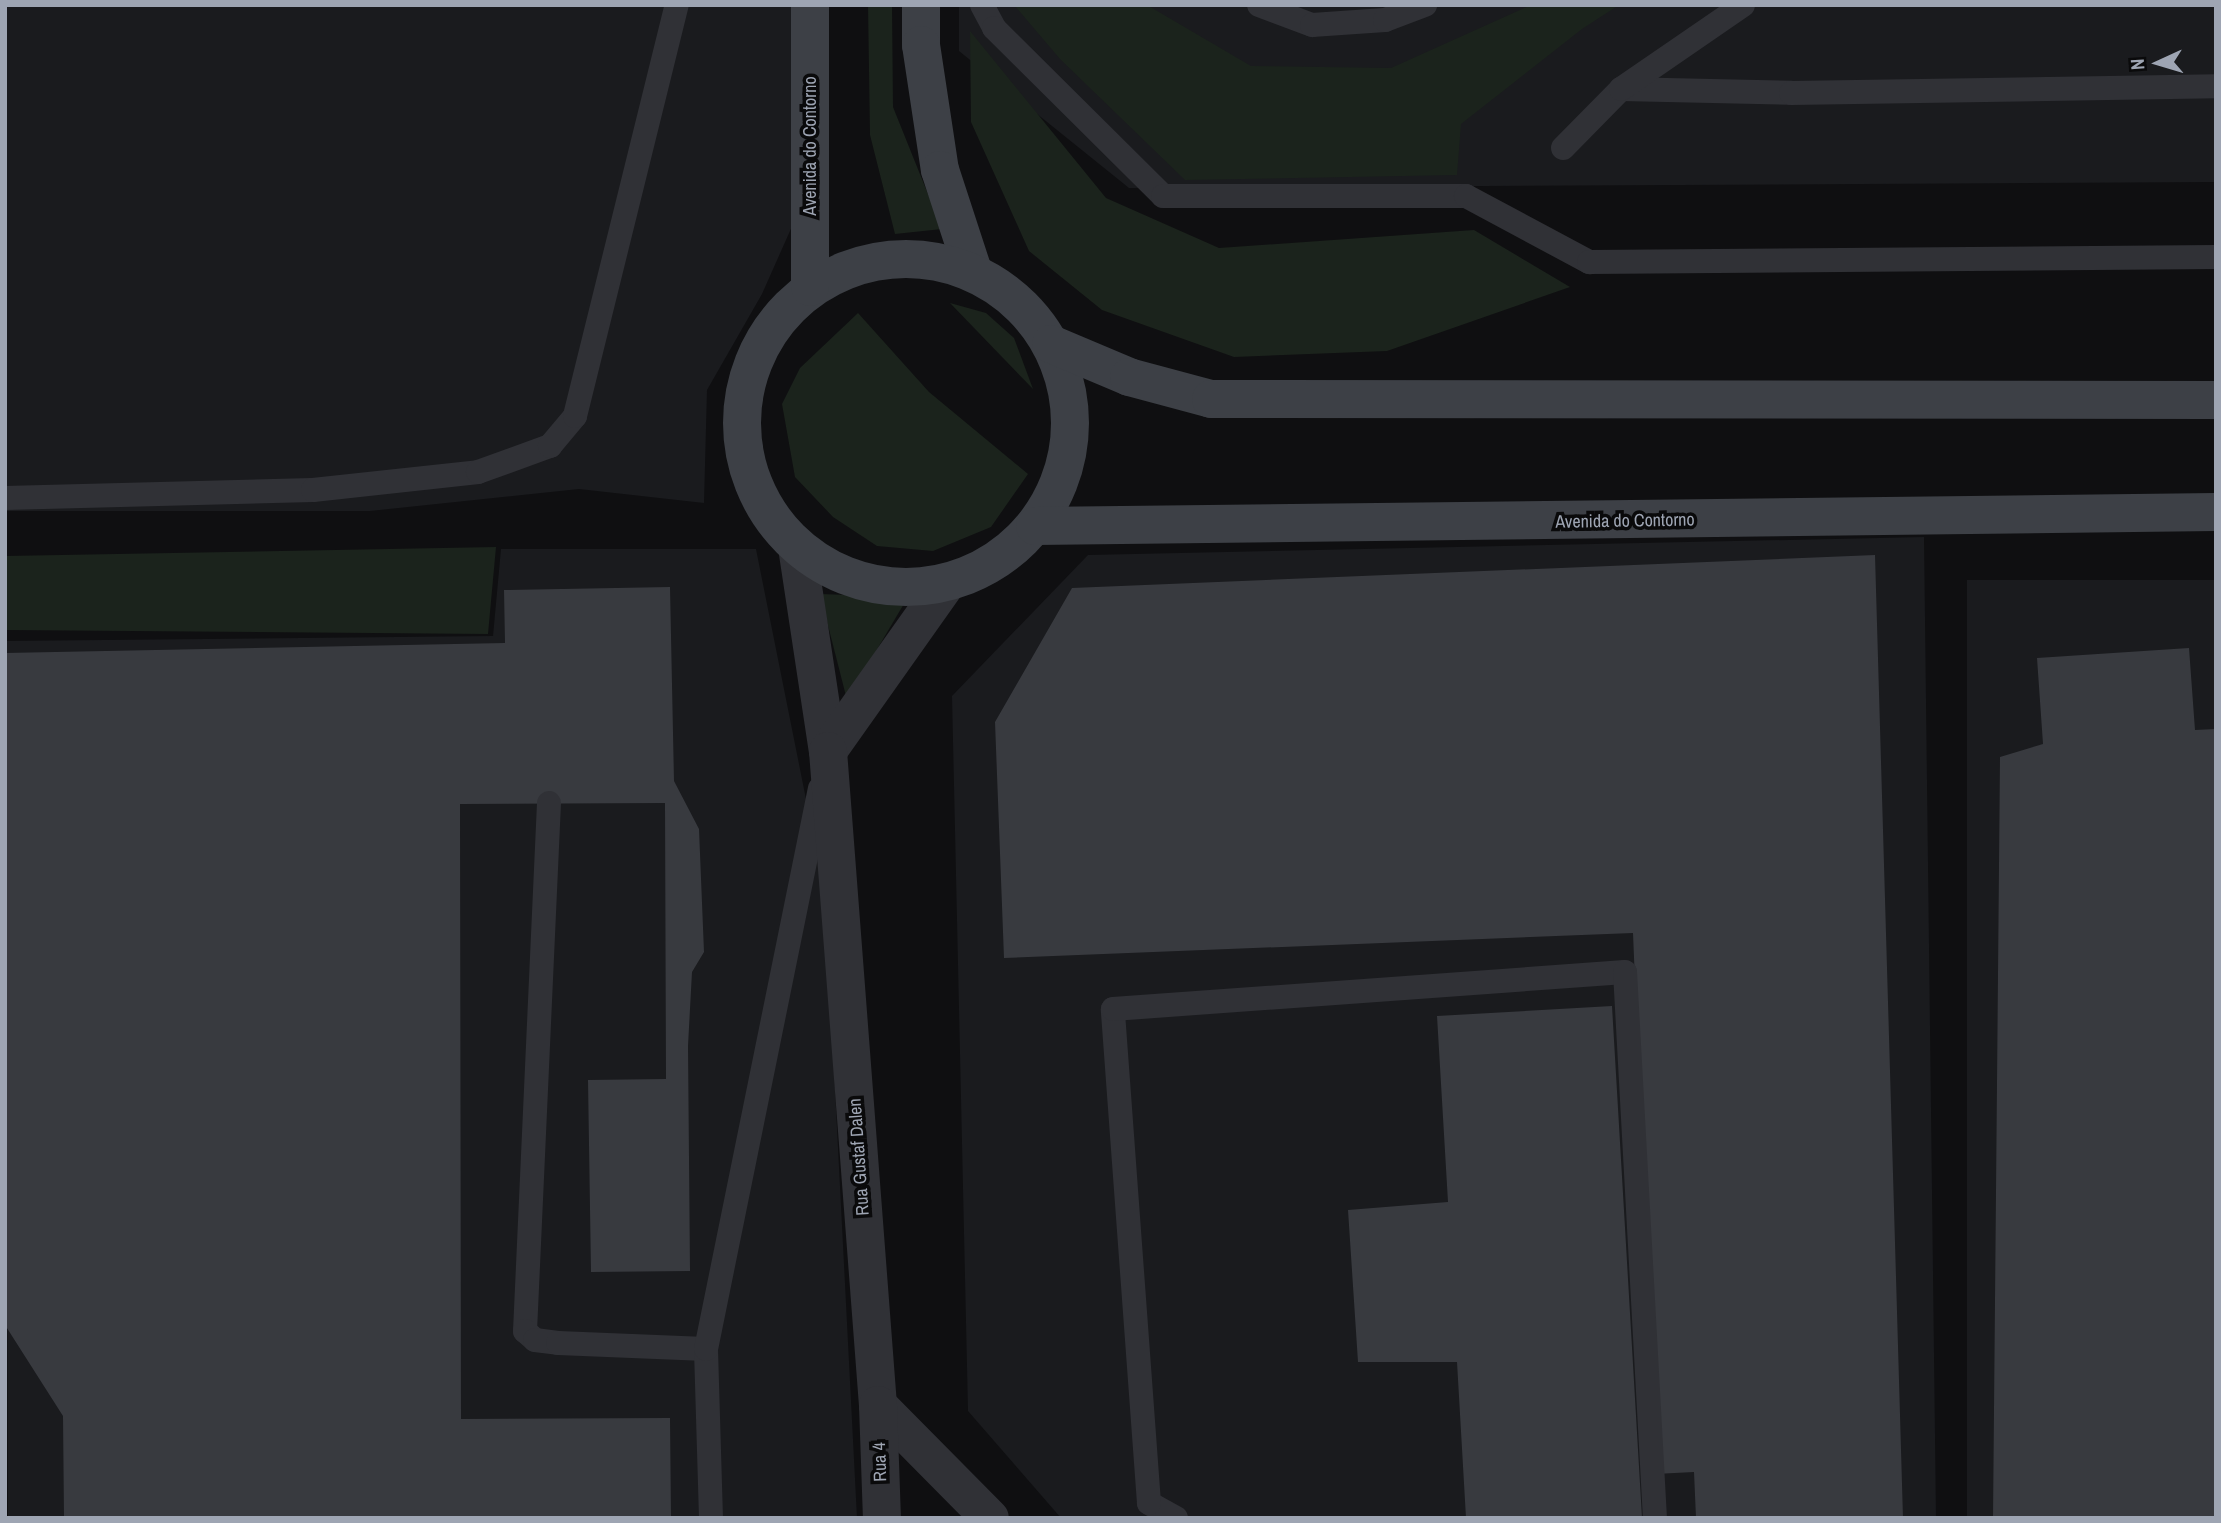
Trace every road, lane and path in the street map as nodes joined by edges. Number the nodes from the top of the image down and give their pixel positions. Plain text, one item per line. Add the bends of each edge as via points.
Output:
1 (677, 5) edge
2 (810, 5) edge
3 (921, 5) edge
4 (982, 5) edge
5 (1259, 5) edge
6 (1425, 5) edge
7 (1743, 5) edge
8 (2216, 86) edge
9 (1621, 89) junction
10 (1563, 148) dead end
11 (2216, 257) edge
12 (973, 271) junction
13 (810, 287) junction
14 (1051, 344) junction
15 (2216, 400) edge
16 (5, 498) edge
17 (2216, 512) edge
18 (1035, 526) junction
19 (797, 547) junction
20 (947, 583) junction
21 (828, 751) junction
22 (549, 803) dead end
23 (706, 1349) junction
24 (878, 1405) junction
25 (711, 1518) edge
26 (882, 1518) edge
27 (990, 1518) edge
28 (1175, 1518) edge
29 (1655, 1518) edge

1 - 16 lane via 575,416 550,446 478,472 313,490
2 - 13 main road, Avenida do Contorno
3 - 12 main road via 921,45 940,170
4 - 11 lane via 993,29 1163,196 1466,197 1589,262
5 - 6 lane via 1312,25 1385,20
7 - 9 lane
8 - 9 lane via 1791,93
9 - 10 lane
12 - 13 main road via 921,257 867,261
12 - 14 main road via 1018,301
13 - 19 main road via 767,332 744,391 744,454 767,512
14 - 15 main road via 1129,377 1211,400
14 - 18 main road via 1070,405 1064,469
17 - 18 main road, Avenida do Contorno
18 - 20 main road via 1011,550
19 - 20 main road via 820,569 875,586
19 - 21 street, Rua Gustaf Dalen
20 - 21 street
21 - 23 lane
21 - 24 street, Rua Gustaf Dalen
22 - 23 lane via 525,1331 535,1340 558,1343
23 - 25 lane
24 - 26 street, Rua 4
24 - 27 street
28 - 29 lane via 1149,1503 1113,1009 1625,972

